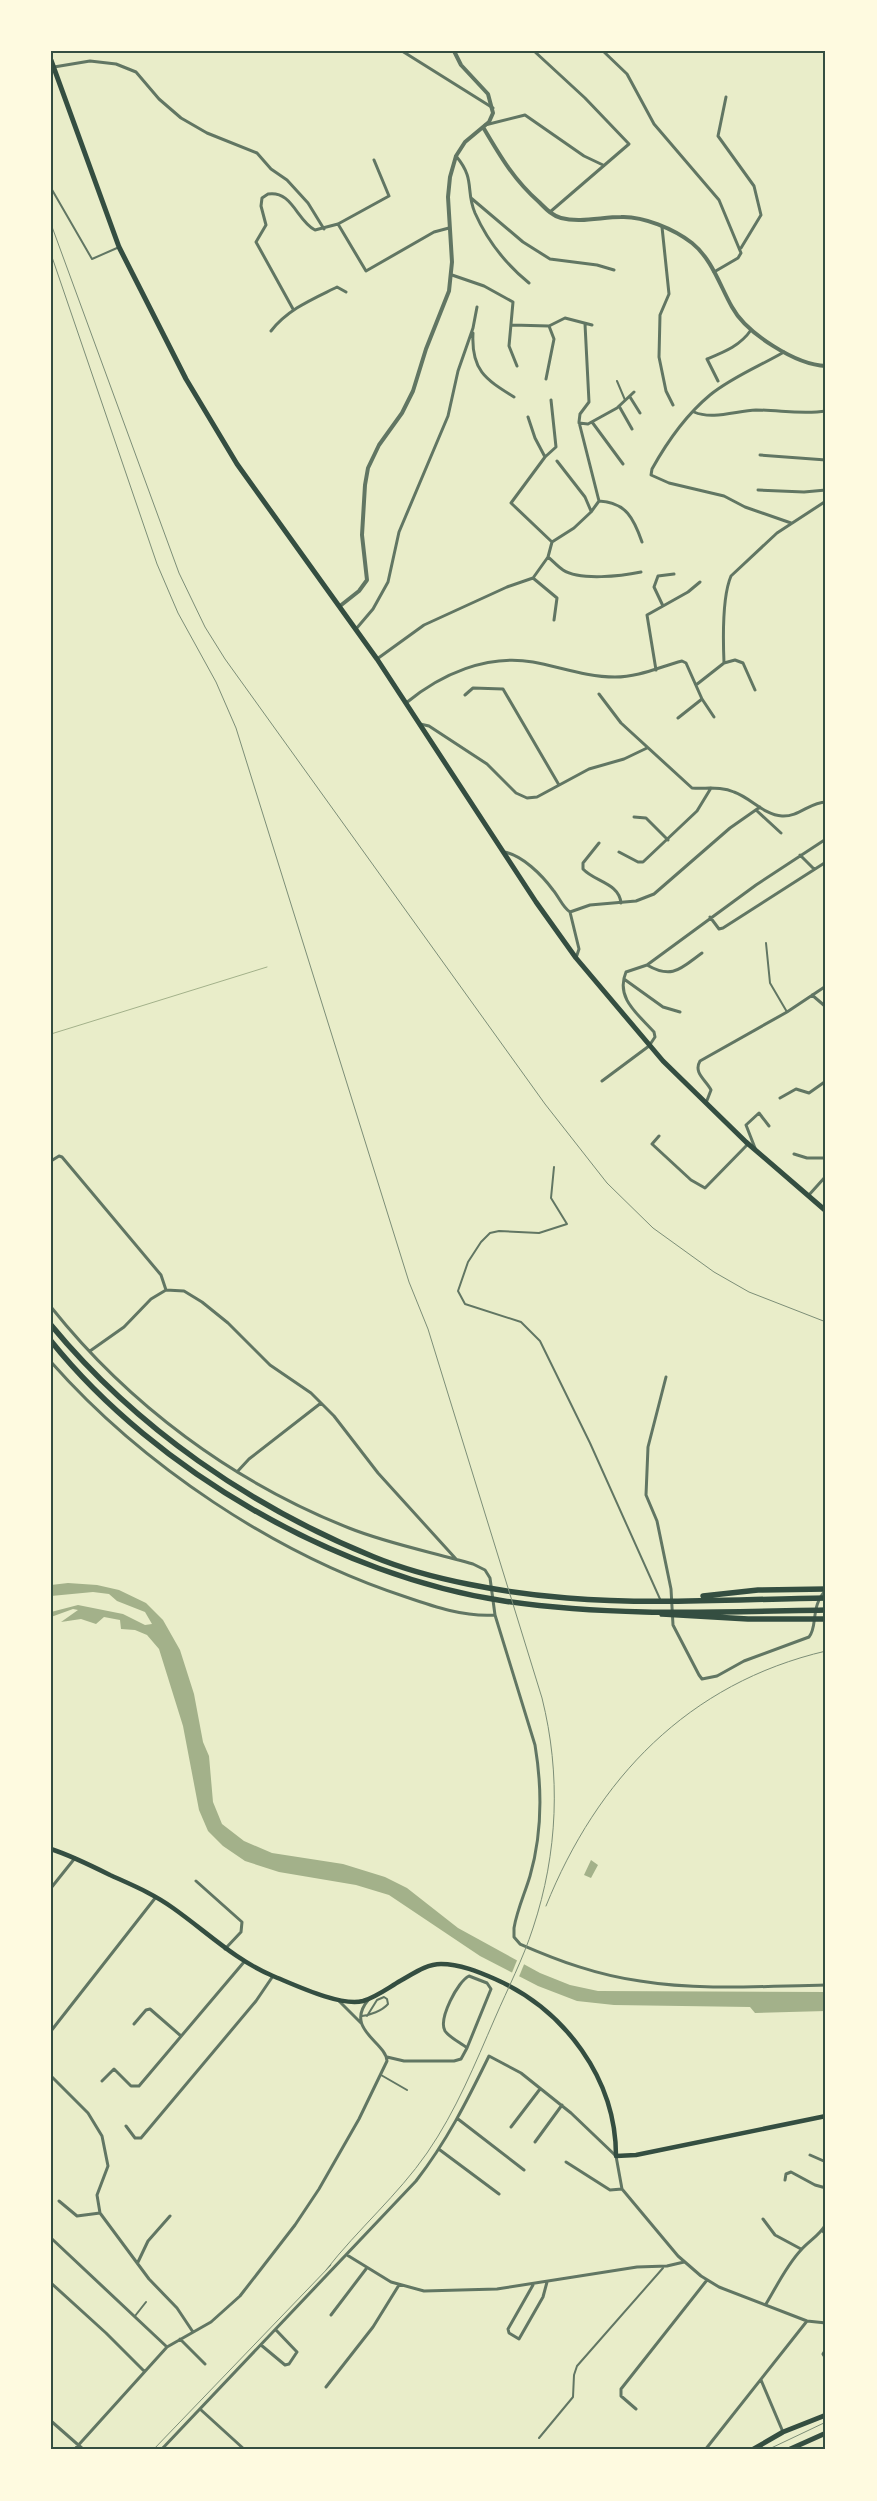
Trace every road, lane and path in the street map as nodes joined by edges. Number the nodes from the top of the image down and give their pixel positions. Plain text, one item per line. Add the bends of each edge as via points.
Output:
1 (402, 51) edge
2 (454, 51) edge
3 (534, 51) edge
4 (603, 51) edge
5 (51, 60) edge
6 (53, 67) junction
7 (726, 97) dead end
8 (493, 109) junction
9 (484, 126) junction
10 (456, 156) junction
11 (374, 160) dead end
12 (603, 165) junction
13 (51, 188) edge
14 (471, 198) junction
15 (550, 212) junction
16 (338, 224) junction
17 (662, 227) junction
18 (449, 228) junction
19 (324, 229) junction
20 (119, 247) junction
21 (740, 248) junction
22 (614, 270) dead end
23 (714, 272) junction
24 (452, 275) junction
25 (529, 283) dead end
26 (346, 292) dead end
27 (477, 307) dead end
28 (293, 309) junction
29 (585, 324) junction
30 (512, 325) junction
31 (592, 325) dead end
32 (549, 326) junction
33 (473, 328) junction
34 (751, 330) junction
35 (272, 331) dead end
36 (785, 352) junction
37 (517, 366) dead end
38 (826, 366) edge
39 (546, 379) dead end
40 (617, 381) dead end
41 (718, 381) dead end
42 (634, 392) dead end
43 (514, 397) dead end
44 (630, 397) junction
45 (551, 400) dead end
46 (626, 400) junction
47 (673, 405) dead end
48 (619, 406) junction
49 (826, 411) edge
50 (694, 412) junction
51 (640, 413) dead end
52 (528, 417) dead end
53 (579, 422) junction
54 (592, 422) junction
55 (632, 429) dead end
56 (760, 456) dead end
57 (545, 457) junction
58 (826, 460) edge
59 (557, 461) dead end
60 (623, 464) dead end
61 (758, 490) dead end
62 (826, 490) edge
63 (599, 501) junction
64 (826, 501) edge
65 (591, 512) junction
66 (791, 523) junction
67 (552, 542) junction
68 (642, 542) dead end
69 (548, 557) junction
70 (641, 572) dead end
71 (674, 574) dead end
72 (533, 578) junction
73 (700, 582) dead end
74 (340, 606) junction
75 (663, 606) junction
76 (554, 620) dead end
77 (356, 629) junction
78 (377, 659) junction
79 (724, 663) junction
80 (656, 670) junction
81 (696, 686) junction
82 (755, 690) dead end
83 (599, 694) dead end
84 (465, 695) dead end
85 (702, 699) junction
86 (406, 703) junction
87 (714, 717) dead end
88 (678, 718) dead end
89 (420, 724) junction
90 (647, 748) junction
91 (560, 785) junction
92 (711, 788) junction
93 (826, 802) edge
94 (760, 806) junction
95 (756, 810) junction
96 (634, 817) dead end
97 (781, 832) dead end
98 (826, 839) edge
99 (668, 840) junction
100 (599, 843) dead end
101 (503, 852) junction
102 (619, 852) dead end
103 (800, 855) junction
104 (826, 862) edge
105 (814, 869) junction
106 (620, 903) junction
107 (570, 912) junction
108 (710, 917) junction
109 (766, 943) dead end
110 (702, 953) dead end
111 (576, 958) junction
112 (647, 965) junction
113 (624, 978) junction
114 (826, 986) edge
115 (812, 995) junction
116 (826, 1007) edge
117 (680, 1012) dead end
118 (787, 1012) junction
119 (649, 1046) junction
120 (602, 1081) dead end
121 (826, 1081) edge
122 (780, 1098) dead end
123 (706, 1102) junction
124 (769, 1126) dead end
125 (659, 1136) dead end
126 (748, 1144) junction
127 (757, 1151) junction
128 (794, 1154) dead end
129 (826, 1158) edge
130 (51, 1161) edge
131 (554, 1168) dead end
132 (826, 1176) edge
133 (808, 1196) junction
134 (826, 1211) edge
135 (166, 1290) junction
136 (51, 1307) edge
137 (51, 1325) edge
138 (51, 1341) edge
139 (90, 1351) junction
140 (51, 1362) edge
141 (666, 1377) dead end
142 (321, 1403) junction
143 (236, 1472) junction
144 (456, 1559) junction
145 (826, 1590) edge
146 (826, 1598) edge
147 (681, 1600) junction
148 (546, 1606) junction
149 (826, 1610) edge
150 (495, 1615) junction
151 (826, 1619) edge
152 (673, 1625) junction
153 (51, 1849) edge
154 (76, 1858) junction
155 (196, 1881) dead end
156 (51, 1888) edge
157 (156, 1897) junction
158 (225, 1949) junction
159 (244, 1962) junction
160 (273, 1976) junction
161 (826, 1984) edge
162 (369, 1999) junction
163 (338, 2000) junction
164 (361, 2016) junction
165 (367, 2016) junction
166 (134, 2024) dead end
167 (362, 2024) junction
168 (51, 2031) edge
169 (181, 2036) junction
170 (467, 2048) junction
171 (387, 2056) junction
172 (381, 2075) junction
173 (51, 2076) edge
174 (102, 2080) dead end
175 (540, 2089) junction
176 (408, 2090) dead end
177 (562, 2106) junction
178 (826, 2116) edge
179 (458, 2119) junction
180 (126, 2126) dead end
181 (511, 2126) dead end
182 (535, 2142) dead end
183 (440, 2150) junction
184 (810, 2155) dead end
185 (616, 2156) junction
186 (566, 2162) dead end
187 (826, 2162) edge
188 (524, 2170) dead end
189 (785, 2180) dead end
190 (826, 2188) edge
191 (622, 2189) junction
192 (499, 2194) dead end
193 (59, 2201) dead end
194 (100, 2213) junction
195 (170, 2216) dead end
196 (763, 2219) dead end
197 (826, 2224) edge
198 (822, 2231) junction
199 (826, 2235) edge
200 (51, 2238) edge
201 (801, 2249) junction
202 (347, 2255) junction
203 (138, 2262) junction
204 (684, 2262) junction
205 (664, 2266) junction
206 (366, 2269) junction
207 (707, 2280) junction
208 (547, 2282) junction
209 (51, 2284) edge
210 (533, 2284) junction
211 (398, 2285) junction
212 (146, 2302) dead end
213 (766, 2304) junction
214 (135, 2316) junction
215 (331, 2316) dead end
216 (807, 2321) junction
217 (826, 2323) edge
218 (276, 2330) junction
219 (193, 2332) junction
220 (180, 2340) junction
221 (262, 2345) junction
222 (167, 2347) junction
223 (826, 2349) edge
224 (826, 2359) edge
225 (205, 2364) dead end
226 (144, 2371) junction
227 (761, 2380) junction
228 (326, 2387) dead end
229 (200, 2409) junction
230 (636, 2409) dead end
231 (826, 2415) edge
232 (51, 2421) edge
233 (783, 2432) junction
234 (826, 2432) edge
235 (539, 2438) dead end
236 (78, 2444) junction
237 (74, 2450) edge
238 (84, 2450) edge
239 (161, 2450) edge
240 (245, 2450) edge
241 (705, 2450) edge
242 (752, 2450) edge
243 (788, 2450) edge

1 - 8 street
2 - 8 street via 461,65 488,94
3 - 12 street via 629,144
4 - 21 street via 627,74 654,124 719,200
5 - 6 main road
6 - 19 street via 90,62 116,64 136,72 181,118 207,133 257,153 308,203
6 - 20 main road
7 - 21 street via 718,136 754,186 760,215
8 - 9 street via 489,122
9 - 10 street via 465,142
9 - 12 street via 525,115 584,156
9 - 15 street via 519,184
10 - 14 street via 468,172
10 - 18 street via 449,185
11 - 16 street via 389,196
12 - 15 street
13 - 20 lane via 92,259
14 - 22 street via 550,259
14 - 25 street via 475,213 492,242 512,269
15 - 17 street via 559,218 572,219 631,217
16 - 18 street via 366,272 434,232
16 - 19 street
17 - 23 street via 692,243
17 - 47 street via 669,294 660,315 659,357 666,391
18 - 24 street
19 - 28 street via 311,228 280,194 268,194 262,198 266,226 256,242
20 - 74 main road via 186,379 227,448
21 - 23 street via 738,258
23 - 34 street via 732,309
24 - 30 street via 484,286 513,302
24 - 74 street via 413,391 368,468 362,535 367,580
26 - 28 street via 337,287
27 - 33 street
28 - 35 street
29 - 31 street
29 - 32 street via 565,318
29 - 53 street via 589,402 580,414
30 - 32 street
30 - 37 street via 509,346
32 - 39 street via 554,339
33 - 43 street via 472,350 479,370
33 - 77 street via 458,371 448,416 399,532 388,582 373,609
34 - 36 street
34 - 41 street via 738,344 707,359
36 - 38 street via 806,362
36 - 50 street via 718,389
40 - 46 lane
42 - 44 street
44 - 46 street
44 - 51 street
45 - 57 street via 556,447
46 - 48 street
48 - 54 street
48 - 55 street
49 - 50 street via 804,414 754,410 708,415
50 - 66 street via 673,434 651,475 669,483 724,496 744,507
52 - 57 street
53 - 54 street
53 - 63 street
54 - 60 street
56 - 58 street
57 - 67 street via 511,503
59 - 65 street via 590,504
61 - 62 street
63 - 65 street
63 - 68 street via 612,502 634,520
64 - 66 street
65 - 67 street
66 - 79 street via 731,576
67 - 69 street
69 - 70 street via 564,571 592,576 620,577
69 - 72 street
71 - 75 street via 658,576 654,587
72 - 76 street via 557,598
72 - 78 street via 424,625
73 - 75 street
74 - 77 main road
75 - 80 street via 646,616
77 - 78 main road
78 - 86 main road
79 - 81 street
79 - 82 street via 735,660 743,663
80 - 81 street via 684,661
80 - 86 street via 628,676 604,676 531,662 494,660 448,676 420,691
81 - 85 street
83 - 90 street via 612,714
84 - 91 street via 473,688 502,689
85 - 87 street
85 - 88 street
86 - 89 main road
89 - 91 street via 429,726 487,764 521,796 537,797
89 - 101 main road
90 - 91 street via 624,760 589,769
90 - 92 street via 688,786
92 - 94 street via 736,792
92 - 99 street via 700,808
93 - 94 street via 787,816 774,815
94 - 95 street
95 - 97 street
95 - 106 street via 730,828 654,894
96 - 99 street via 646,818
98 - 103 street
99 - 102 street via 643,862
100 - 106 street via 583,862 584,869 616,890
101 - 107 street via 517,856 530,867
101 - 111 main road
103 - 105 street
103 - 108 street
104 - 105 street
105 - 108 street via 723,928 719,929
106 - 107 street via 590,905
107 - 111 street via 579,949
108 - 112 street
109 - 118 lane via 770,983
110 - 112 street via 676,972 659,972
111 - 119 main road
112 - 113 street via 631,969
113 - 117 street via 663,1007
113 - 119 street via 625,1001 654,1033
114 - 115 street
115 - 116 street
115 - 118 street
118 - 123 street via 700,1061 697,1067 699,1074 711,1090
119 - 120 street
119 - 123 main road
121 - 122 street via 809,1093 796,1089
123 - 126 main road
124 - 127 street via 759,1113 746,1125
125 - 126 street via 652,1144 691,1180 705,1188
126 - 127 main road
127 - 133 main road
128 - 129 street
130 - 135 street via 62,1157 161,1274
131 - 152 lane via 551,1200 566,1224 540,1233 499,1231 490,1234 480,1242 468,1262 458,1291 465,1304 521,1322 540,1341
132 - 133 street
133 - 134 main road
135 - 139 street via 151,1299 124,1327
135 - 142 street via 184,1291 202,1302 270,1365
136 - 139 street
137 - 147 highway via 154,1427 206,1467 243,1491 374,1557 478,1585 567,1598
138 - 148 highway via 88,1382 136,1427 188,1467 251,1508 364,1564 476,1596
139 - 143 street via 139,1399
140 - 150 street via 132,1440 180,1478 263,1533 339,1572 383,1590 467,1614
141 - 152 street via 648,1447 646,1495 657,1521 671,1589
142 - 143 street
142 - 144 street via 378,1473
143 - 144 street via 348,1527
144 - 150 street via 481,1567 488,1574
145 - 147 highway via 758,1590
145 - 152 street via 814,1613 813,1631 809,1638 744,1661 710,1679 702,1679 698,1675
146 - 147 highway
148 - 149 highway
148 - 151 highway via 594,1613 682,1614 748,1620
150 - 161 street via 538,1764 537,1840 530,1877 515,1922 516,1940 562,1962 640,1982 731,1986
153 - 154 main road
154 - 156 street
154 - 157 main road
155 - 158 street via 242,1922 241,1932
157 - 158 main road
157 - 168 street
158 - 159 main road
159 - 160 main road
159 - 169 street
160 - 163 main road
160 - 180 street via 256,2001 141,2138 137,2139
162 - 163 main road via 354,2002
162 - 164 street
162 - 185 main road via 427,1966 440,1964 487,1975 529,1997 565,2029 590,2063 611,2110
163 - 167 street
164 - 165 lane
164 - 167 street
165 - 165 lane via 380,1997 387,1999 386,2007
166 - 169 street via 150,2009
167 - 171 street
169 - 174 street via 139,2086 131,2086 114,2069
170 - 170 street via 490,1989 487,1982 469,1976 460,1985 442,2021 446,2032
170 - 171 street via 461,2059 454,2061 404,2060
171 - 172 street
172 - 176 lane
172 - 219 street via 348,2140 296,2225 240,2296 211,2322
173 - 194 street via 93,2119 102,2136 108,2166 97,2195
175 - 177 street
175 - 179 street via 521,2073 489,2056
175 - 181 street
177 - 182 street
177 - 185 street
178 - 185 main road via 636,2155
179 - 183 street
179 - 188 street
183 - 192 street
183 - 202 street via 416,2181
184 - 187 street
185 - 191 street
186 - 191 street via 610,2190
189 - 190 street via 786,2174 791,2172
191 - 204 street
193 - 194 street via 77,2216
194 - 203 street
195 - 203 street via 148,2241
196 - 201 street via 775,2235
197 - 198 street
198 - 199 lane
198 - 201 street
200 - 214 street
201 - 213 street
202 - 206 street
202 - 218 street
203 - 219 street
204 - 205 street
204 - 207 street
205 - 208 street via 638,2267
205 - 235 lane via 578,2366 574,2375 573,2397
206 - 211 street
206 - 215 street
207 - 213 street
207 - 230 street via 621,2389 621,2396
208 - 210 street
208 - 210 street via 543,2297 519,2338 508,2329
209 - 226 street
210 - 211 street via 497,2289 424,2291
211 - 228 street via 373,2327
212 - 214 lane
213 - 216 street
214 - 222 street
216 - 217 street
216 - 227 street
218 - 221 street
218 - 221 street via 298,2352 289,2364 285,2365
219 - 220 street
220 - 222 street
220 - 225 street
221 - 229 street
222 - 226 street
223 - 224 street via 823,2354
226 - 236 street
227 - 233 street
227 - 241 street
229 - 239 street
229 - 240 street
231 - 233 main road
232 - 236 street
233 - 242 main road
234 - 243 main road
236 - 237 street
236 - 238 street

